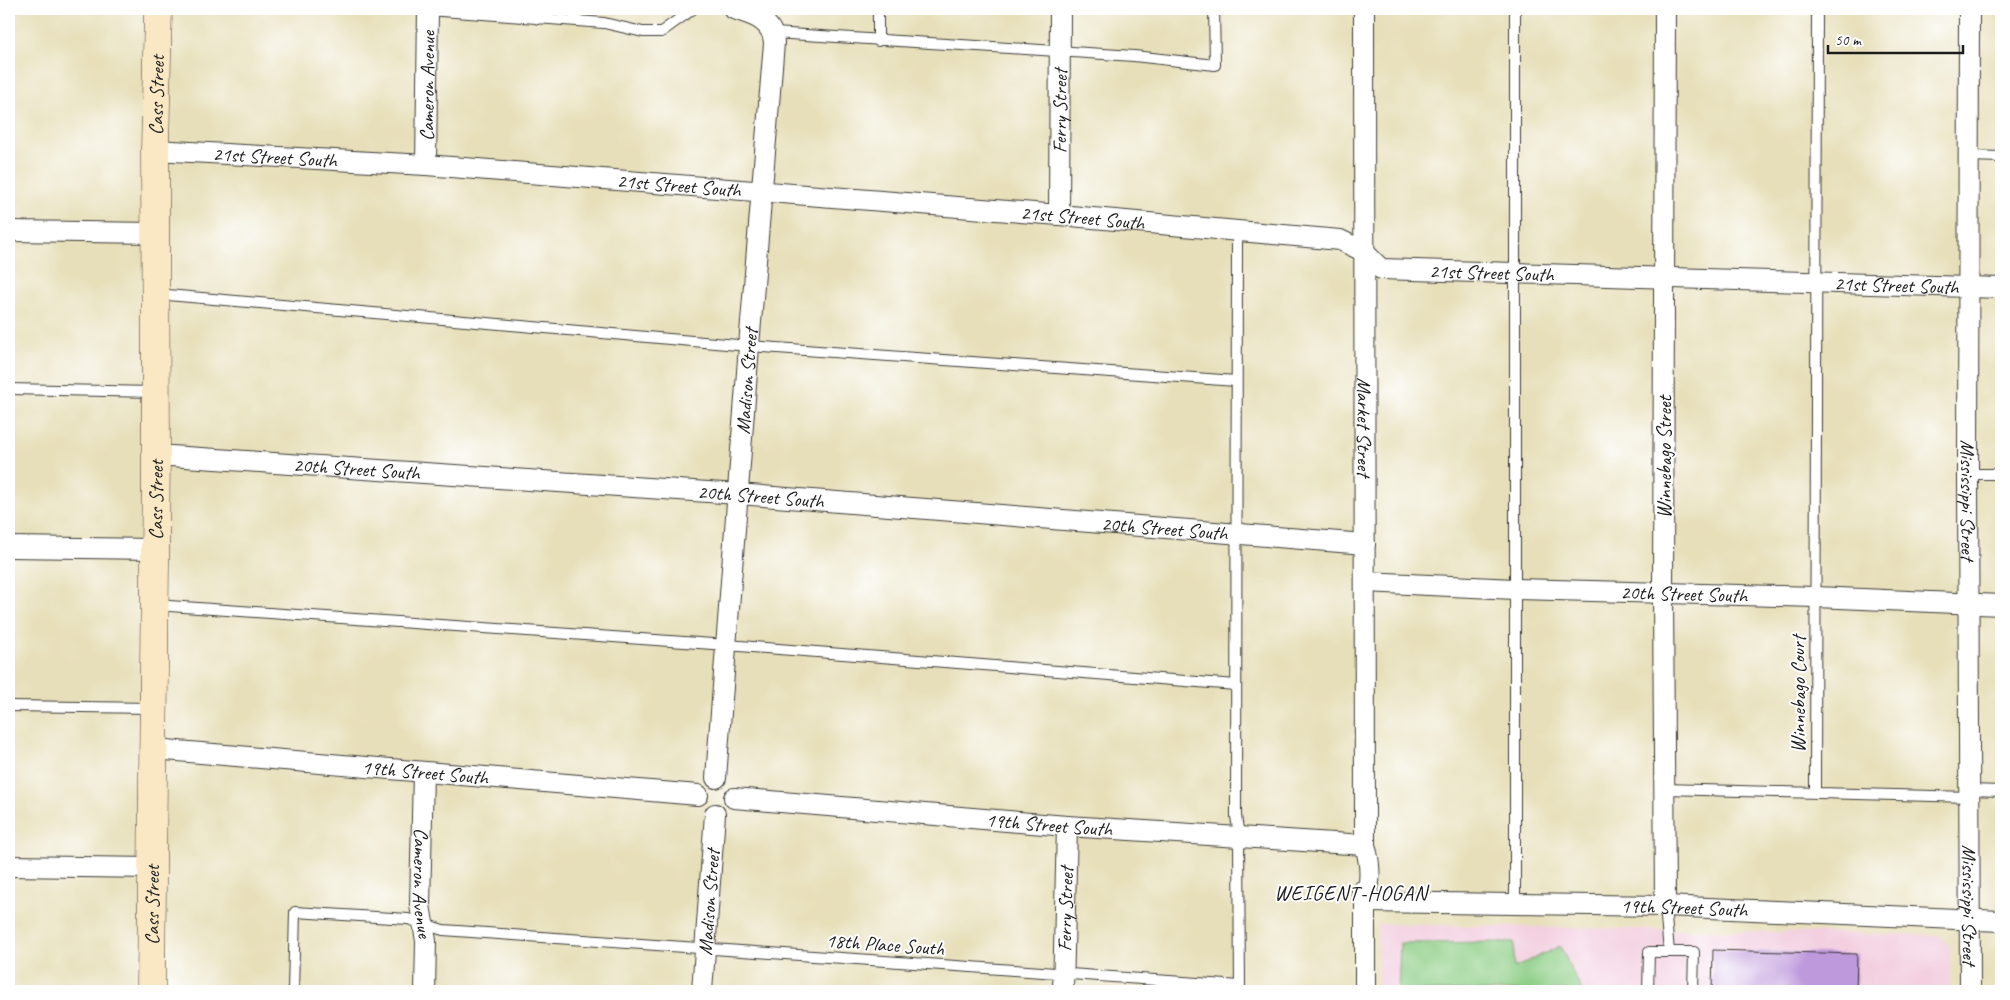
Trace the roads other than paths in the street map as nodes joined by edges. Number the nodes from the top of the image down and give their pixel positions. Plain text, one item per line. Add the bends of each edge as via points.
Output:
1 (158, 9) edge
2 (694, 9) edge
3 (734, 9) edge
4 (878, 9) edge
5 (1060, 9) edge
6 (1214, 9) edge
7 (1364, 9) edge
8 (1515, 9) edge
9 (1665, 9) edge
10 (1817, 9) edge
11 (1969, 9) edge
12 (428, 10) edge
13 (538, 14) edge
14 (774, 33) junction
15 (878, 41) junction
16 (1060, 52) junction
17 (155, 150) junction
18 (1969, 156) junction
19 (2001, 157) edge
20 (426, 164) junction
21 (762, 191) junction
22 (1059, 215) junction
23 (1237, 231) junction
24 (9, 232) edge
25 (156, 233) junction
26 (1363, 251) junction
27 (1516, 273) junction
28 (1664, 277) junction
29 (1817, 282) junction
30 (1968, 287) junction
31 (2001, 288) edge
32 (156, 294) junction
33 (749, 346) junction
34 (1236, 381) junction
35 (9, 389) edge
36 (156, 392) junction
37 (156, 455) junction
38 (1968, 474) junction
39 (2001, 474) edge
40 (738, 494) junction
41 (1236, 534) junction
42 (1365, 544) junction
43 (9, 547) edge
44 (155, 549) junction
45 (1365, 582) junction
46 (1515, 589) junction
47 (1663, 592) junction
48 (1816, 597) junction
49 (1969, 604) junction
50 (154, 605) junction
51 (2001, 605) edge
52 (727, 645) junction
53 (1236, 685) junction
54 (9, 706) edge
55 (154, 708) junction
56 (154, 749) junction
57 (424, 773) junction
58 (716, 778) junction
59 (1664, 789) junction
60 (2001, 791) edge
61 (1815, 792) junction
62 (1970, 793) junction
63 (698, 795) junction
64 (734, 798) junction
65 (715, 814) junction
66 (1067, 826) junction
67 (1239, 836) junction
68 (1365, 845) junction
69 (9, 866) edge
70 (153, 868) junction
71 (1365, 902) junction
72 (1515, 903) junction
73 (1665, 906) junction
74 (1970, 919) junction
75 (2001, 921) edge
76 (422, 922) junction
77 (704, 949) junction
78 (1669, 952) junction
79 (1063, 982) edge
80 (1240, 989) edge
81 (151, 991) edge
82 (293, 991) edge
83 (425, 991) edge
84 (702, 991) edge
85 (1365, 991) edge
86 (1648, 991) edge
87 (1693, 991) edge
88 (1970, 991) edge

1 - 17 street, Cass Street
2 - 13 lane via 661,32 643,32
3 - 14 street via 764,21
4 - 15 lane
5 - 16 street, Ferry Street
6 - 16 lane via 1215,65
7 - 26 street, Market Street
8 - 27 lane
9 - 28 street, Winnebago Street
10 - 29 lane, Winnebago Court
11 - 18 street, Mississippi Street
12 - 13 lane
12 - 20 street, Cameron Avenue
14 - 15 lane
14 - 21 street, Madison Street
15 - 16 lane
16 - 22 street, Ferry Street
17 - 20 street, 21st Street South
17 - 25 street, Cass Street
18 - 19 lane
18 - 30 street, Mississippi Street
20 - 21 street, 21st Street South
21 - 22 street, 21st Street South
21 - 33 street, Madison Street
22 - 23 street, 21st Street South
23 - 26 street, 21st Street South via 1340,240
23 - 34 lane
24 - 25 street
25 - 32 street, Cass Street
26 - 27 street, 21st Street South via 1381,269
26 - 42 street, Market Street
27 - 28 street, 21st Street South
27 - 46 lane
28 - 29 street, 21st Street South
28 - 47 street, Winnebago Street
29 - 30 street, 21st Street South
29 - 48 lane, Winnebago Court
30 - 31 street, 21st Street South
30 - 38 street, Mississippi Street
32 - 33 lane
32 - 36 street, Cass Street
33 - 34 lane
33 - 40 street, Madison Street
34 - 41 lane
35 - 36 lane
36 - 37 street, Cass Street
37 - 40 street, 20th Street South
37 - 44 street, Cass Street
38 - 39 lane
38 - 49 street, Mississippi Street
40 - 41 street, 20th Street South
40 - 52 street, Madison Street
41 - 42 street, 20th Street South
41 - 53 lane
42 - 45 street, Market Street
43 - 44 street
44 - 50 street, Cass Street
45 - 46 street, 20th Street South
45 - 68 street, Market Street
46 - 47 street, 20th Street South
46 - 72 lane
47 - 48 street, 20th Street South
47 - 59 street, Winnebago Street
48 - 49 street, 20th Street South
48 - 61 lane, Winnebago Court
49 - 51 street, 20th Street South
49 - 62 street, Mississippi Street
50 - 52 lane
50 - 55 street, Cass Street
52 - 53 lane
52 - 58 street, Madison Street
53 - 67 lane via 1236,816
54 - 55 lane
55 - 56 street, Cass Street
56 - 57 street, 19th Street South
56 - 70 street, Cass Street
57 - 63 street, 19th Street South
57 - 76 street, Cameron Avenue
58 - 63 street via 702,785
58 - 64 street via 727,782
59 - 61 lane
59 - 73 street, Winnebago Street
60 - 62 lane
61 - 62 lane
62 - 74 street, Mississippi Street
63 - 65 street via 701,806
64 - 65 street via 729,808
64 - 66 street, 19th Street South
65 - 77 street, Madison Street
66 - 67 street, 19th Street South
66 - 79 street, Ferry Street
67 - 68 street, 19th Street South
67 - 80 lane
68 - 71 street, Market Street via 1359,861 1359,881
69 - 70 street
70 - 81 street, Cass Street
71 - 72 street, 19th Street South
71 - 85 street, Market Street
72 - 73 street, 19th Street South
73 - 74 street, 19th Street South
73 - 78 lane
74 - 75 street, 19th Street South
74 - 88 street, Mississippi Street
76 - 77 lane, 18th Place South via 443,930
76 - 82 lane, 18th Place South via 295,912
76 - 83 street, Cameron Avenue via 426,941
77 - 79 lane, 18th Place South
77 - 84 street, Madison Street
78 - 86 lane via 1649,952
78 - 87 lane via 1694,952
79 - 80 lane, 18th Place South

